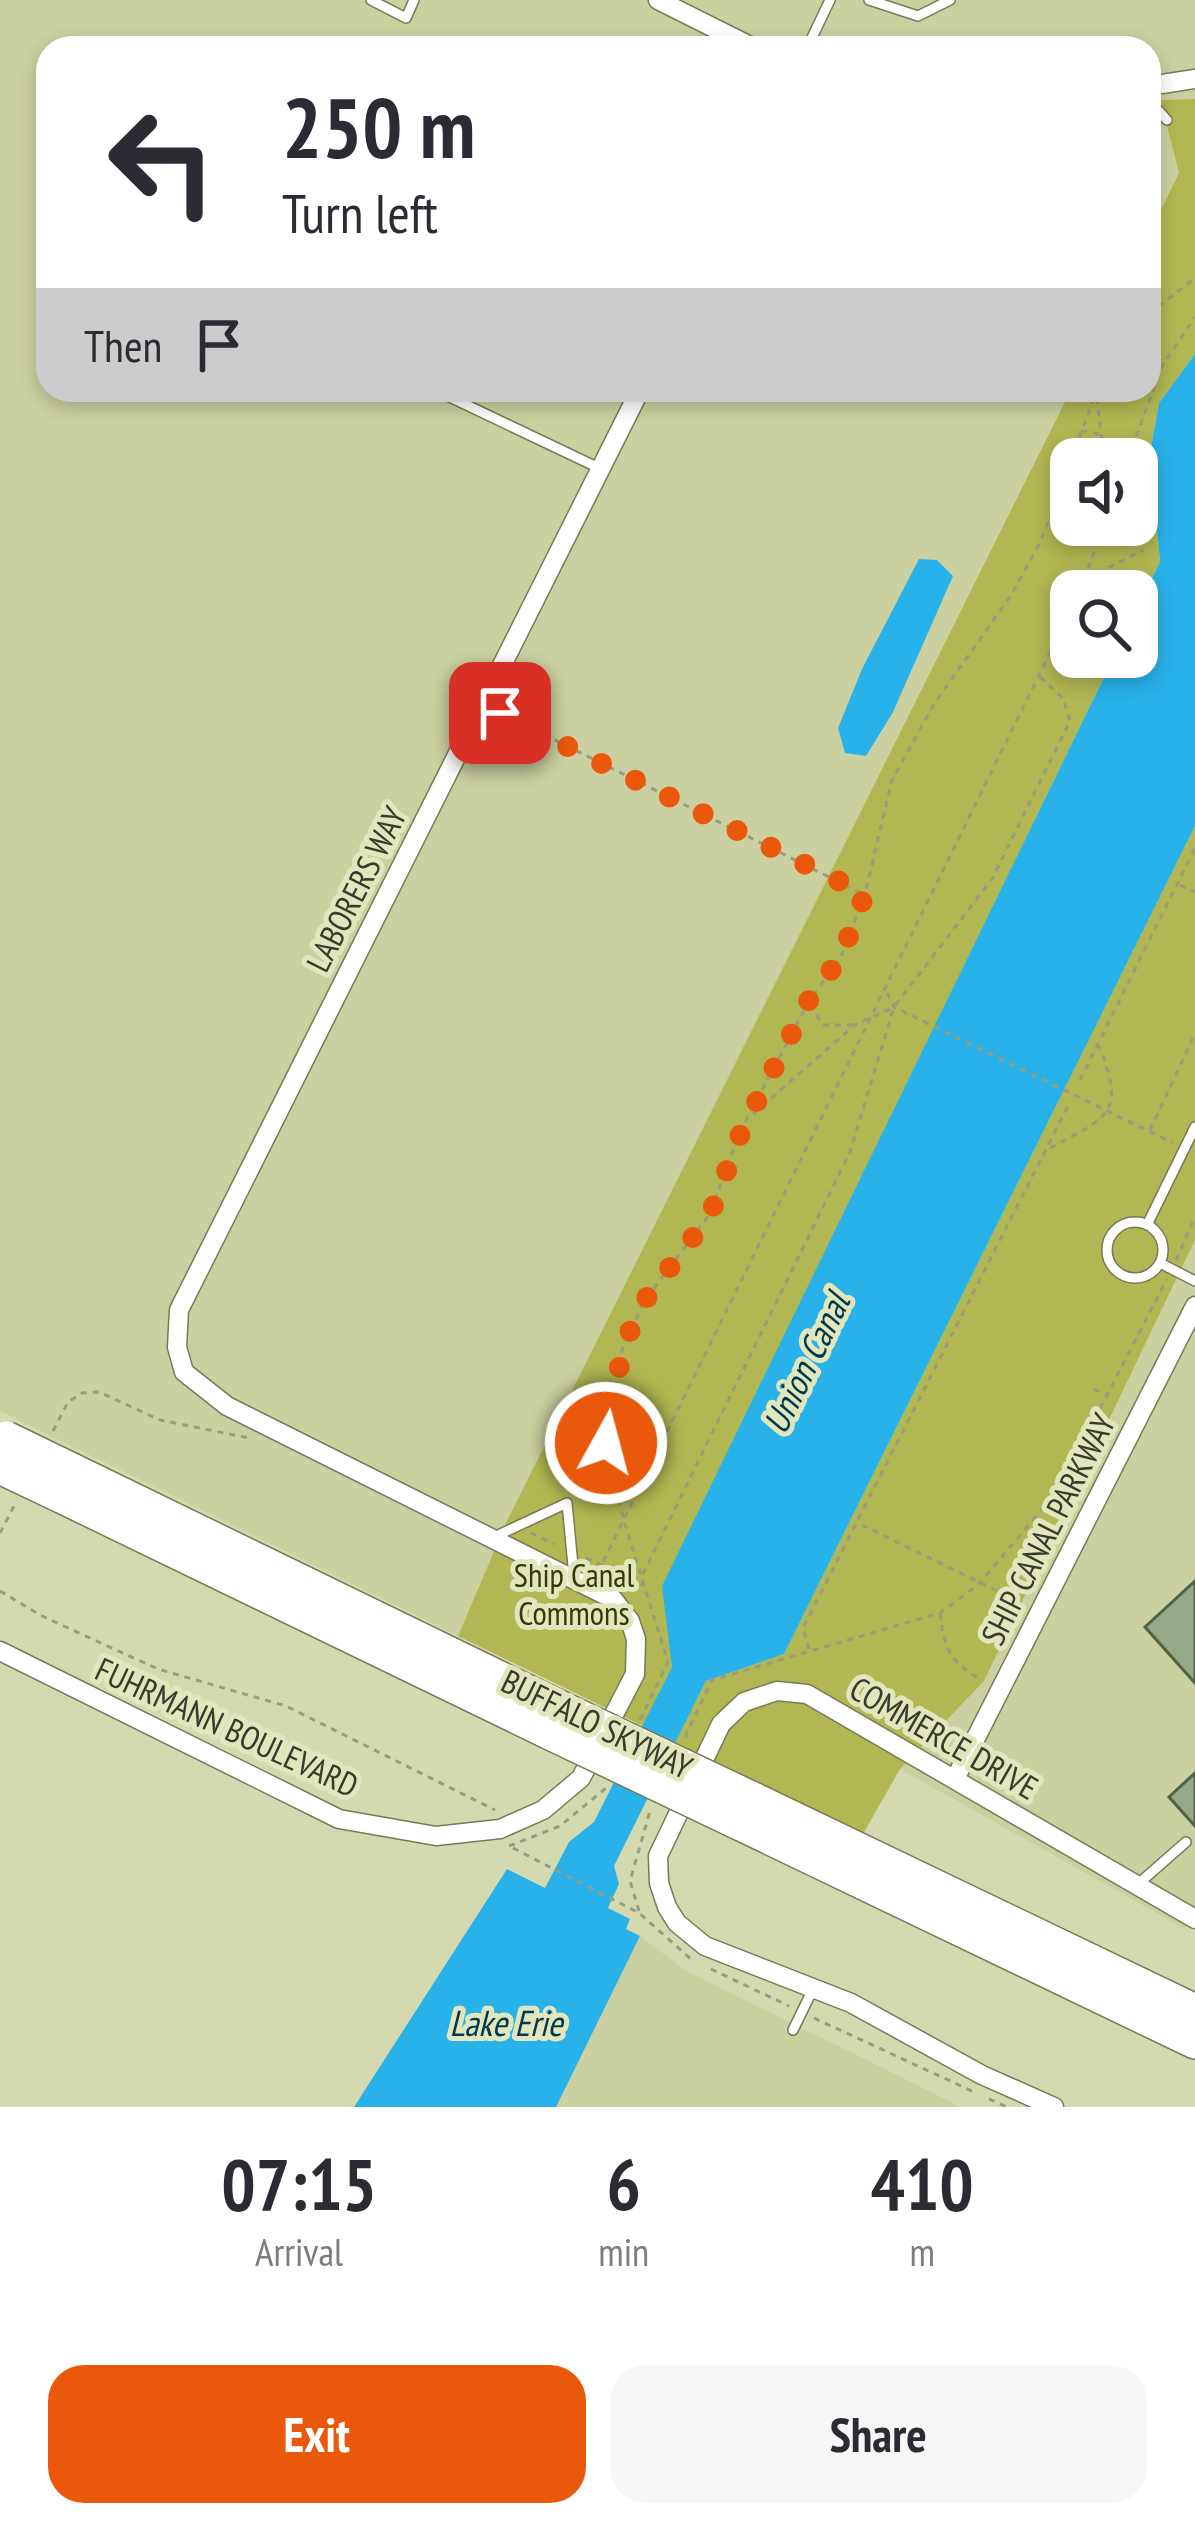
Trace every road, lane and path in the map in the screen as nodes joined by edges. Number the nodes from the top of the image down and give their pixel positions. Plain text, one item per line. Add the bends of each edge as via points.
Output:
1 (371, 0) edge
2 (414, 0) edge
3 (658, 0) edge
4 (830, 0) edge
5 (869, 0) edge
6 (950, 0) edge
7 (730, 36) edge
8 (813, 36) edge
9 (1195, 79) edge
10 (1161, 84) edge
11 (1161, 113) edge
12 (1167, 119) dead end
13 (1195, 278) edge
14 (1161, 305) edge
15 (1195, 317) edge
16 (1161, 369) edge
17 (460, 402) edge
18 (634, 402) edge
19 (1092, 402) edge
20 (1097, 402) edge
21 (1149, 402) edge
22 (1081, 431) junction
23 (1101, 435) junction
24 (1102, 438) edge
25 (1136, 438) edge
26 (601, 469) junction
27 (1144, 550) dead end
28 (1103, 570) edge
29 (1050, 655) edge
30 (1040, 677) junction
31 (500, 713) dead end
32 (1195, 848) edge
33 (1178, 883) junction
34 (1195, 892) edge
35 (865, 894) junction
36 (886, 991) junction
37 (809, 1000) junction
38 (894, 1007) junction
39 (873, 1016) junction
40 (856, 1024) junction
41 (1195, 1034) edge
42 (1099, 1045) junction
43 (1080, 1080) dead end
44 (1069, 1104) dead end
45 (1110, 1112) junction
46 (747, 1121) junction
47 (1195, 1127) edge
48 (1149, 1131) junction
49 (1048, 1150) junction
50 (1184, 1150) junction
51 (1195, 1217) edge
52 (1148, 1225) junction
53 (1160, 1263) junction
54 (1172, 1269) junction
55 (1123, 1276) junction
56 (1195, 1281) edge
57 (1117, 1289) dead end
58 (1195, 1306) edge
59 (1094, 1389) dead end
60 (1108, 1396) junction
61 (227, 1406) joint
62 (252, 1438) dead end
63 (48, 1440) dead end
64 (2, 1443) edge
65 (606, 1443) junction
66 (594, 1465) junction
67 (611, 1473) junction
68 (572, 1495) dead end
69 (20, 1496) dead end
70 (624, 1521) junction
71 (858, 1523) junction
72 (0, 1533) edge
73 (494, 1537) junction
74 (598, 1573) dead end
75 (574, 1576) junction
76 (979, 1584) junction
77 (0, 1592) edge
78 (1022, 1603) dead end
79 (940, 1613) junction
80 (808, 1648) junction
81 (0, 1651) edge
82 (712, 1680) dead end
83 (983, 1681) dead end
84 (956, 1779) junction
85 (603, 1795) dead end
86 (506, 1804) dead end
87 (494, 1806) junction
88 (747, 1812) junction
89 (496, 1815) dead end
90 (502, 1838) dead end
91 (1186, 1842) dead end
92 (509, 1846) junction
93 (1137, 1885) junction
94 (623, 1904) dead end
95 (1195, 1918) edge
96 (814, 1987) junction
97 (1195, 2011) edge
98 (802, 2012) junction
99 (793, 2030) dead end
100 (1195, 2044) edge
101 (1007, 2107) edge
102 (1054, 2107) edge

1 - 2 lane via 406,18
3 - 7 street
4 - 8 lane
5 - 6 lane via 917,16
9 - 10 street
11 - 12 lane
13 - 14 path
15 - 16 path
17 - 26 lane
18 - 26 street, LABORERS WAY
19 - 22 path
20 - 23 path
21 - 25 path
22 - 23 path
22 - 35 path via 1040,543 892,780
23 - 24 path
26 - 61 street, LABORERS WAY via 179,1310 184,1372
27 - 28 path
29 - 30 path
30 - 36 path
30 - 38 path via 1063,698 1070,721 992,879
31 - 35 path
32 - 33 path
33 - 34 path
33 - 42 path
35 - 37 path via 841,957
36 - 38 path
36 - 39 path
37 - 40 path via 823,1025
37 - 46 path
38 - 39 path
38 - 45 path
38 - 70 path via 850,1152 642,1575
39 - 40 path
39 - 70 path
40 - 46 path
41 - 48 path
42 - 43 path
42 - 45 path via 1114,1083
44 - 49 path
45 - 48 path
45 - 49 path
46 - 65 path via 710,1215 645,1300 623,1346
47 - 50 lane
48 - 50 path
49 - 71 path
50 - 52 lane
51 - 54 path
52 - 53 lane via 1160,1238
52 - 55 lane via 1130,1222 1109,1238 1110,1264
53 - 54 lane
53 - 55 lane via 1140,1278
54 - 56 lane
54 - 60 path
55 - 57 lane
58 - 84 street, SHIP CANAL PARKWAY
59 - 60 path
60 - 76 path via 1058,1490
61 - 73 street, FUHRMANN BOULEVARD
62 - 63 path via 160,1420 99,1392 68,1402
64 - 88 highway, BUFFALO SKYWAY, bridge via 67,1483
65 - 66 path
65 - 67 path
66 - 67 path
66 - 68 path
67 - 70 path
69 - 72 path
70 - 74 path
71 - 76 path
71 - 80 path via 803,1628
73 - 75 street, FUHRMANN BOULEVARD
73 - 75 lane via 567,1503
75 - 81 street, FUHRMANN BOULEVARD via 622,1608 636,1639 635,1674 580,1778 543,1810 500,1829 436,1836 339,1819
76 - 78 path
76 - 79 path
77 - 87 path via 158,1669 286,1706
79 - 80 path
79 - 83 path via 944,1648
80 - 82 path
84 - 93 street, COMMERCE DRIVE
84 - 96 street, COMMERCE DRIVE via 807,1694 777,1691 744,1702 721,1724 658,1856 659,1883 676,1923 705,1946
85 - 92 path via 560,1826
86 - 87 path
87 - 89 path
88 - 97 highway, BUFFALO SKYWAY
88 - 100 highway, BUFFALO SKYWAY
90 - 92 path
91 - 93 lane
92 - 94 path
93 - 95 street, COMMERCE DRIVE
96 - 98 lane
96 - 102 street
98 - 99 lane
98 - 101 path

